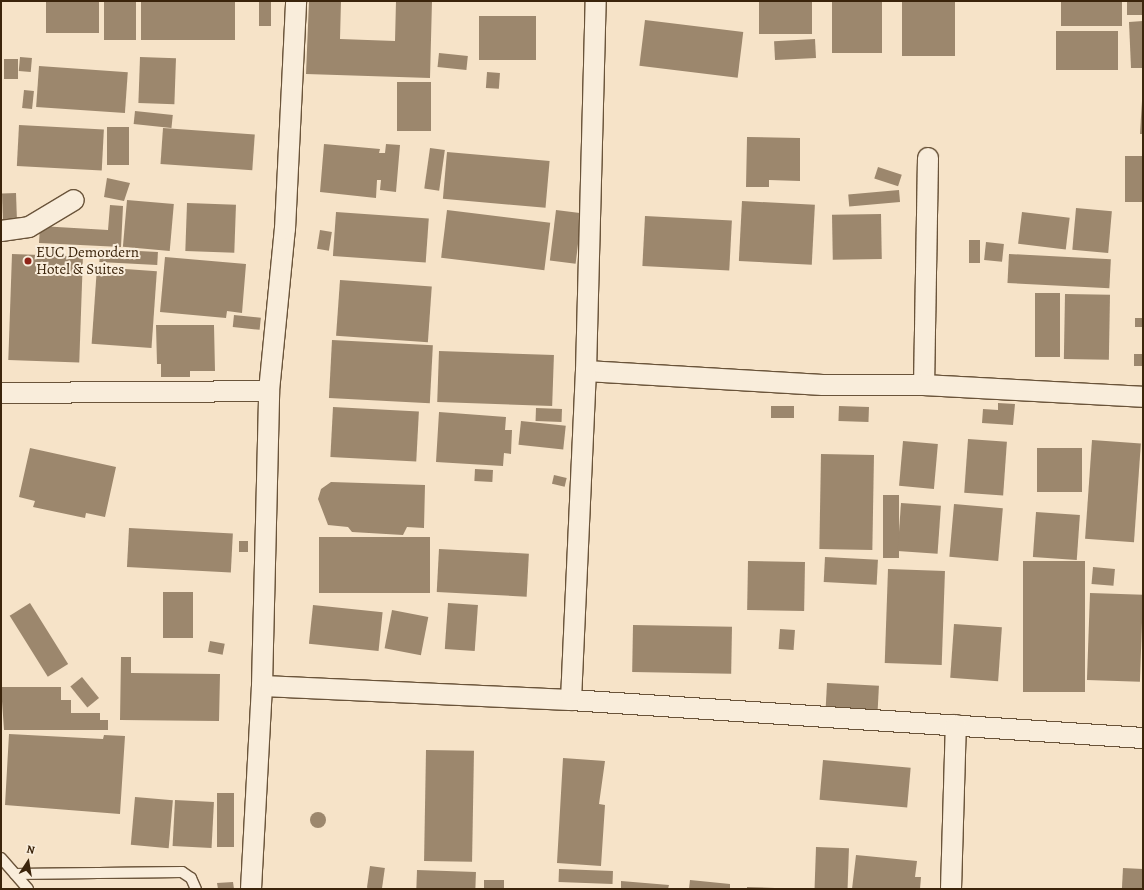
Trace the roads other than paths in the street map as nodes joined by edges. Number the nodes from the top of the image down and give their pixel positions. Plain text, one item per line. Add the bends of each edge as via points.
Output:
1 (296, 1) edge
2 (596, 1) edge
3 (928, 158) dead end
4 (74, 200) dead end
5 (1, 230) edge
6 (586, 371) junction
7 (924, 385) junction
8 (269, 391) junction
9 (1, 393) edge
10 (1143, 397) edge
11 (262, 686) junction
12 (572, 700) junction
13 (956, 725) junction
14 (1143, 738) edge
15 (1, 858) edge
16 (15, 874) junction
17 (28, 889) edge
18 (196, 889) edge
19 (251, 889) edge
20 (951, 889) edge

1 - 8 street via 284,229
2 - 6 street
3 - 7 street
4 - 5 street via 29,228
6 - 7 street via 830,385
6 - 12 street
7 - 10 street
8 - 9 street
8 - 11 street
11 - 12 street
11 - 19 street
12 - 13 street
13 - 14 street
13 - 20 street
15 - 16 lane
16 - 17 lane
16 - 18 lane via 182,872 191,878

